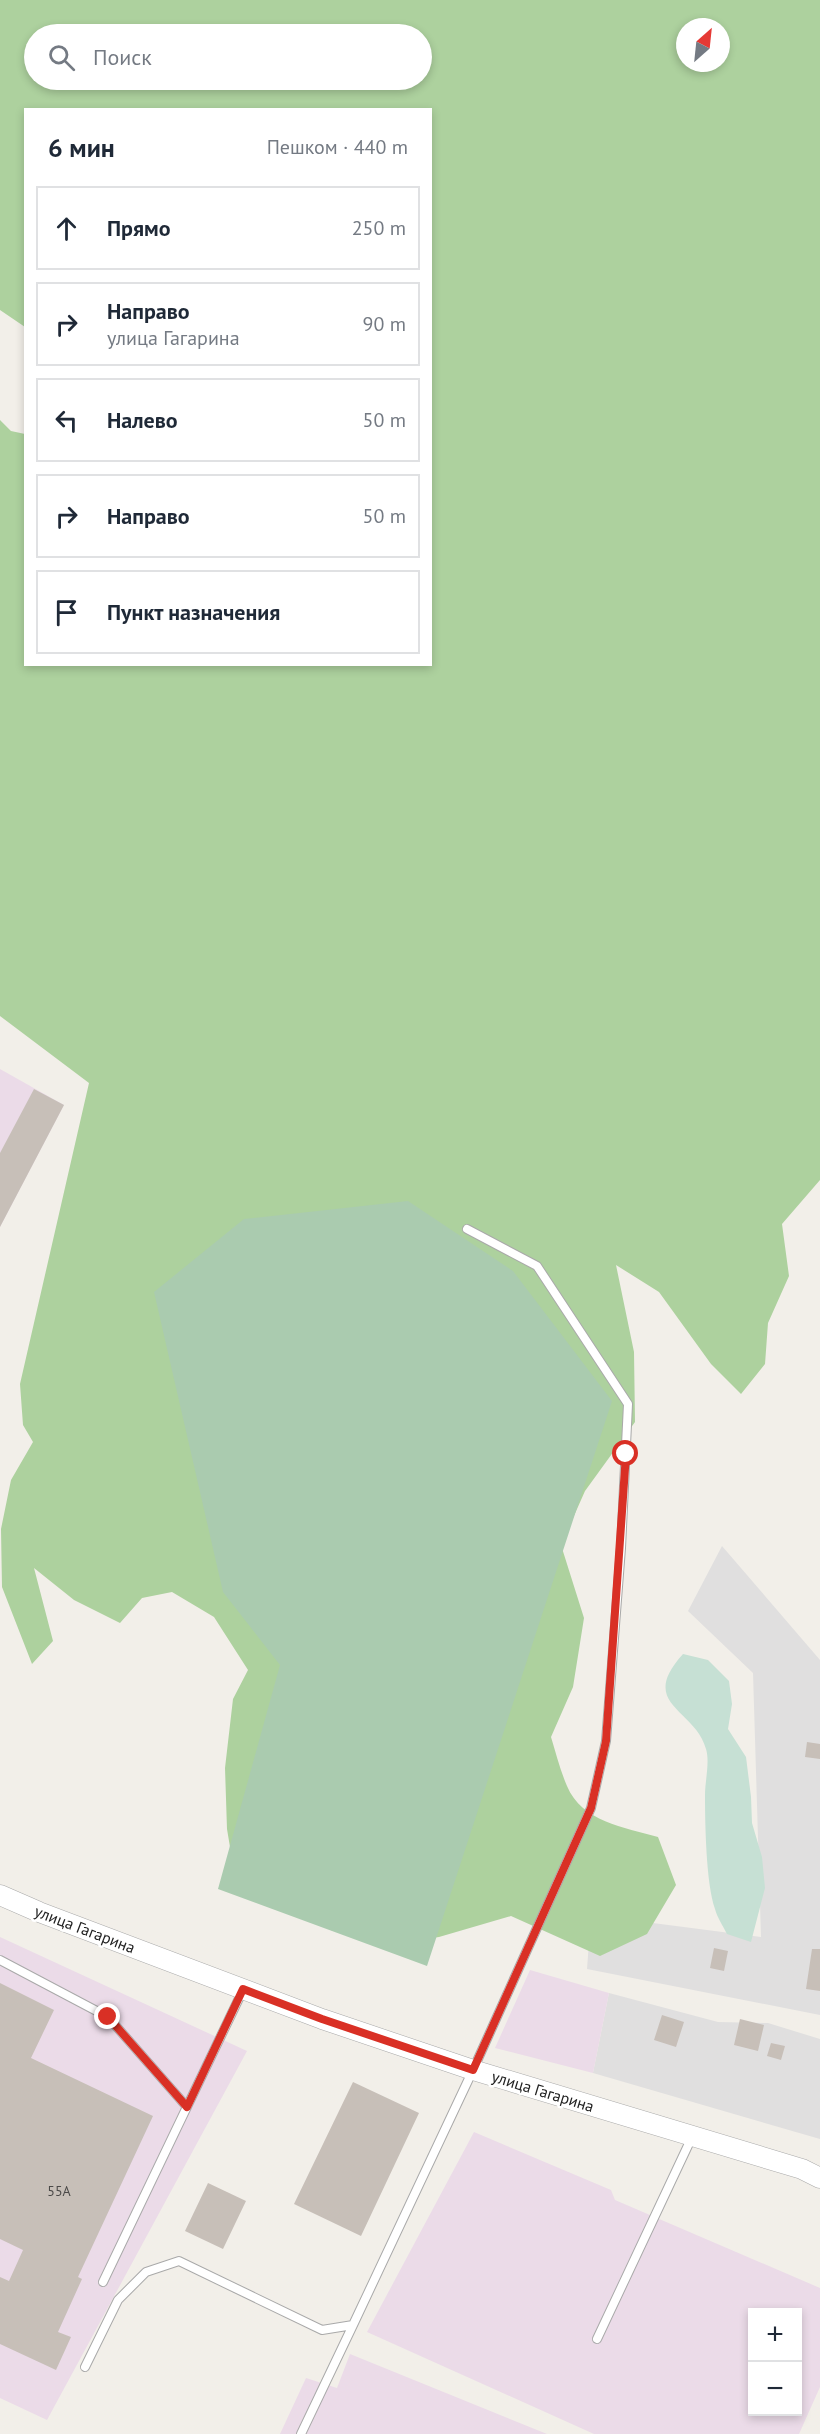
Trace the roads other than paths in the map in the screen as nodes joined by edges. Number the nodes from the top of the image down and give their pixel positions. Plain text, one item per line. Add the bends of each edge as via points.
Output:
1 (467, 1229) dead end
2 (0, 1894) edge
3 (0, 1960) edge
4 (243, 1989) junction
5 (473, 2070) junction
6 (187, 2107) junction
7 (692, 2136) junction
8 (820, 2178) edge
9 (102, 2282) dead end
10 (353, 2325) junction
11 (597, 2339) dead end
12 (85, 2367) dead end
13 (301, 2434) edge

1 - 5 lane via 537,1266 628,1404 606,1741 591,1808
2 - 4 street, улица Гагарина
3 - 6 lane via 108,2017
4 - 5 street, улица Гагарина
4 - 6 lane
5 - 7 street, улица Гагарина
5 - 10 lane
6 - 9 lane
7 - 8 street, улица Гагарина
7 - 11 lane
10 - 12 lane via 322,2330 179,2261 146,2272 118,2300
10 - 13 lane

